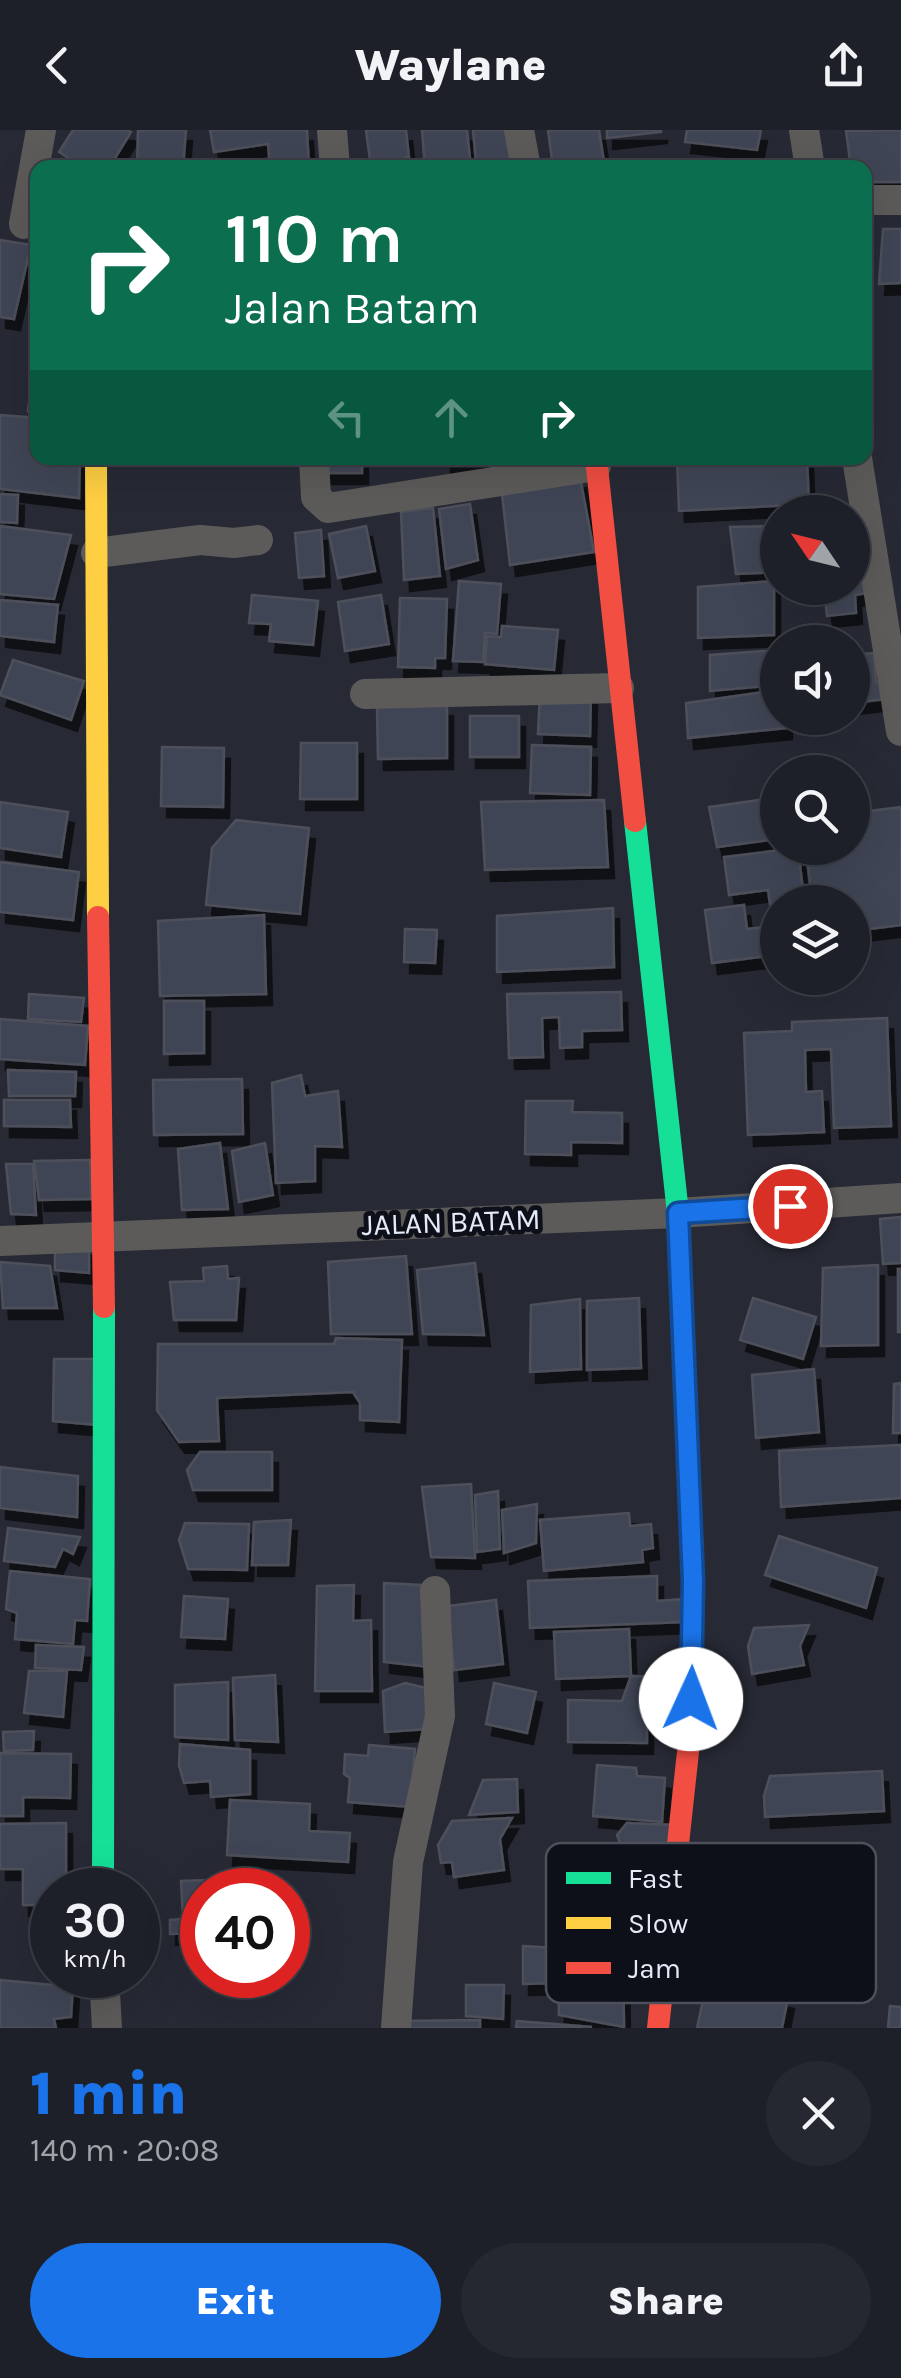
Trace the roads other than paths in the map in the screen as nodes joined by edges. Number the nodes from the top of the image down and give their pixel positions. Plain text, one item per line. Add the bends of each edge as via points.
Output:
1 (41, 130) edge
2 (332, 130) edge
3 (519, 130) edge
4 (804, 130) edge
5 (34, 160) edge
6 (334, 160) edge
7 (525, 160) edge
8 (809, 160) edge
9 (30, 179) edge
10 (872, 200) edge
11 (901, 200) edge
12 (20, 224) edge
13 (96, 465) edge
14 (314, 465) edge
15 (579, 465) edge
16 (596, 465) edge
17 (858, 465) edge
18 (258, 540) dead end
19 (96, 553) junction
20 (620, 688) junction
21 (365, 694) dead end
22 (901, 731) edge
23 (901, 1198) edge
24 (678, 1213) junction
25 (104, 1237) junction
26 (0, 1241) edge
27 (436, 1591) dead end
28 (678, 1843) edge
29 (102, 1868) edge
30 (105, 1998) edge
31 (661, 2003) edge
32 (106, 2028) edge
33 (396, 2028) edge
34 (658, 2028) edge

1 - 5 street
2 - 6 street
3 - 7 street
4 - 8 street
9 - 12 street
10 - 11 street
13 - 19 street
14 - 15 street via 316,497 328,508
16 - 20 street
17 - 22 street
18 - 19 street
19 - 25 street
20 - 21 street
20 - 24 street
23 - 24 street, JALAN BATAM
24 - 25 street, JALAN BATAM
24 - 28 street via 693,1581 693,1672
25 - 26 street, JALAN BATAM
25 - 29 street
27 - 33 street via 440,1716 408,1862
30 - 32 street
31 - 34 street

